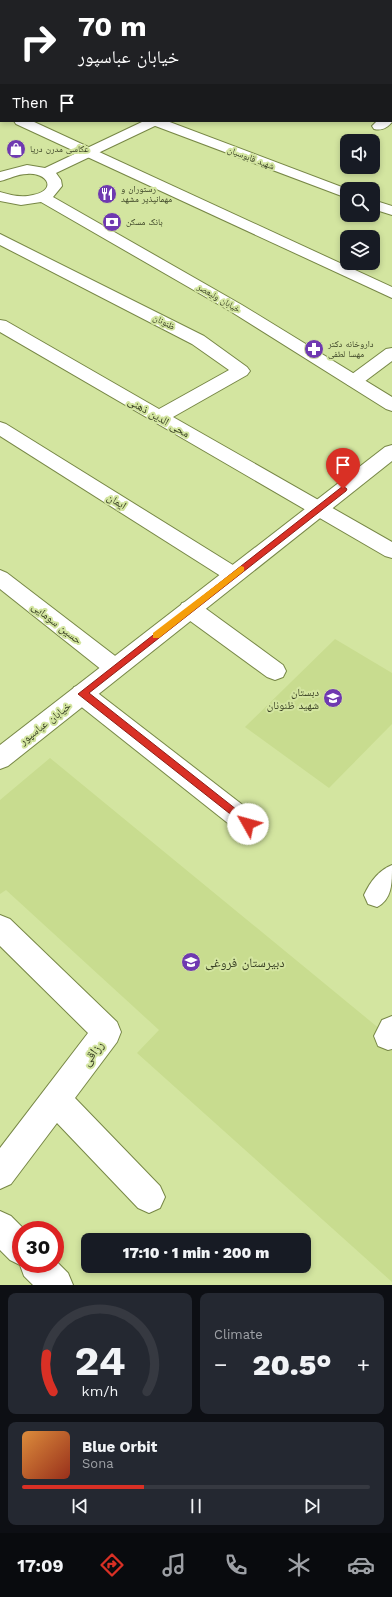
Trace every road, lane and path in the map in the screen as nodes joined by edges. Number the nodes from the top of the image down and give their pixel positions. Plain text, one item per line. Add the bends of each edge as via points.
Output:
1 (22, 122) edge
2 (153, 122) edge
3 (158, 122) edge
4 (90, 152) junction
5 (45, 173) junction
6 (2, 174) edge
7 (340, 191) edge
8 (1, 197) edge
9 (43, 197) junction
10 (380, 207) edge
11 (392, 211) edge
12 (0, 239) edge
13 (392, 293) edge
14 (0, 325) edge
15 (392, 353) edge
16 (354, 381) junction
17 (392, 405) edge
18 (160, 417) junction
19 (0, 428) edge
20 (392, 451) edge
21 (318, 508) junction
22 (392, 551) edge
23 (234, 575) junction
24 (0, 578) edge
25 (190, 609) junction
26 (115, 668) junction
27 (275, 671) dead end
28 (82, 694) junction
29 (0, 759) edge
30 (248, 824) dead end
31 (0, 928) edge
32 (56, 1100) junction
33 (0, 1173) edge
34 (149, 1196) dead end
35 (0, 1227) edge
36 (12, 1240) edge
37 (45, 1273) edge
38 (56, 1285) edge

1 - 4 street
2 - 4 street
3 - 7 street, شهید قابوسیان
4 - 5 street
4 - 13 street
5 - 6 street via 30,170
5 - 9 street via 52,177 55,187
8 - 9 street via 18,201
9 - 16 street, خیابان ولیعصر via 236,308
10 - 11 street
12 - 18 street, ظنونان via 198,340 241,371
14 - 18 street, محی الدین ذهنی
15 - 16 street
16 - 17 street, خیابان ولیعصر
18 - 21 street, محی الدین ذهنی
19 - 23 street, ایمان
20 - 21 street, خیابان عباسپور
21 - 22 street, محی الدین ذهنی
21 - 23 street, خیابان عباسپور
23 - 25 street, خیابان عباسپور
24 - 26 street, حسین سومایی
25 - 26 street, خیابان عباسپور
25 - 27 street
26 - 28 street, خیابان عباسپور
28 - 29 street, خیابان عباسپور
28 - 30 street
31 - 32 street, رزاقی via 107,1032
32 - 33 street, رزاقی
32 - 34 street
35 - 36 street
37 - 38 street

